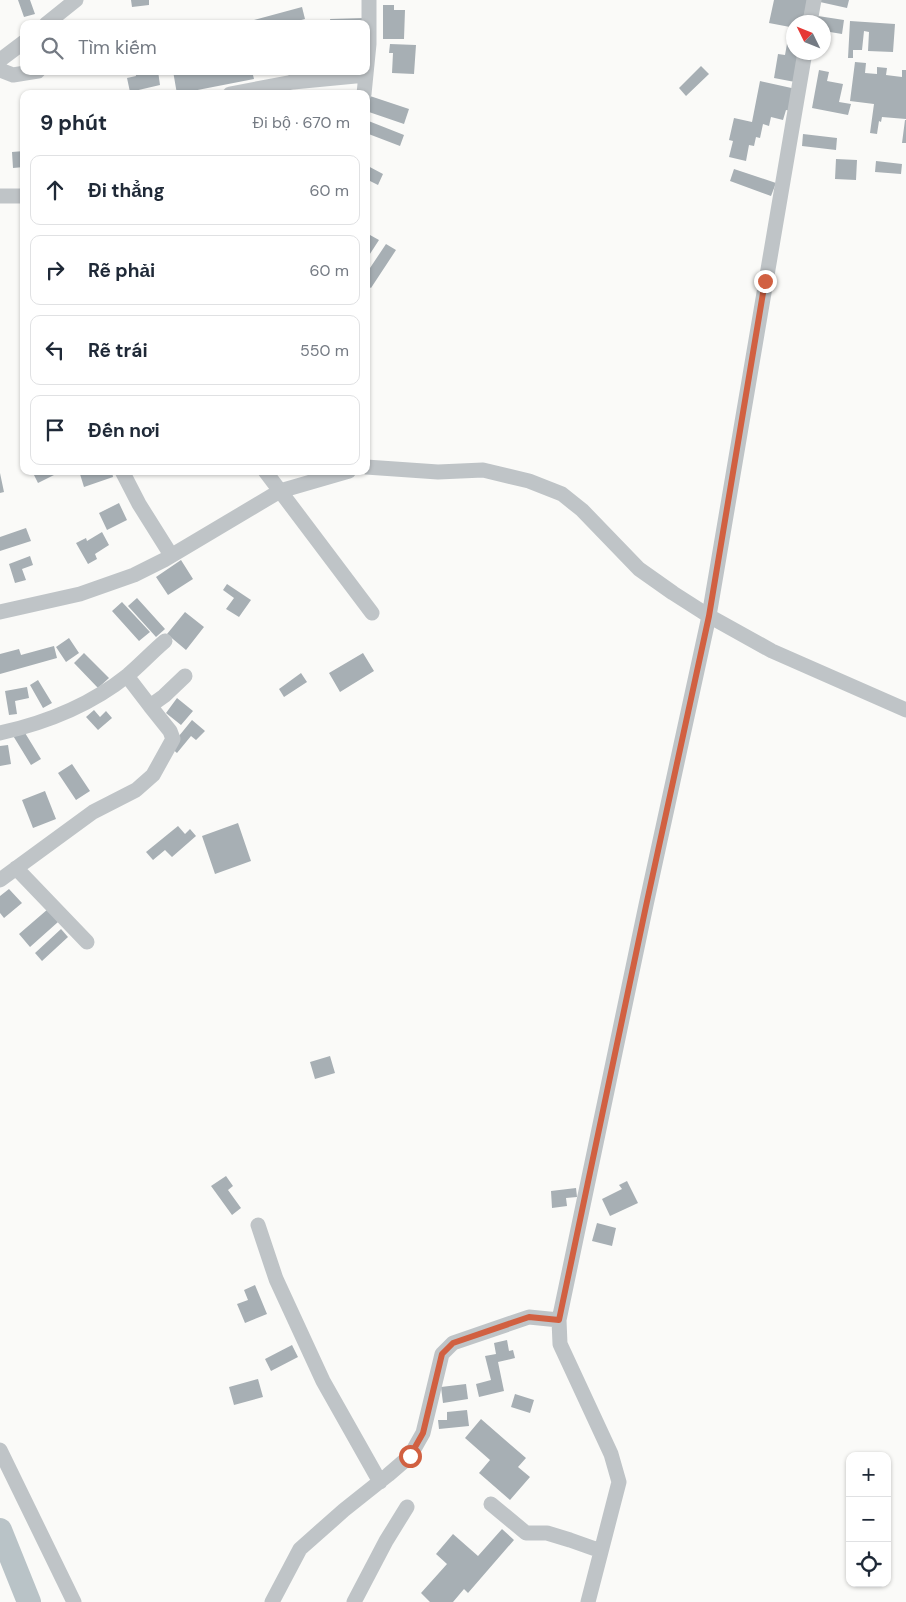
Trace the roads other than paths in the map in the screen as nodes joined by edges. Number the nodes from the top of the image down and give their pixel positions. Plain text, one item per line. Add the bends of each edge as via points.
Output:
1 (76, 0) edge
2 (369, 0) edge
3 (814, 0) edge
4 (811, 15) edge
5 (51, 20) edge
6 (369, 20) edge
7 (20, 45) edge
8 (0, 60) edge
9 (804, 60) edge
10 (0, 70) edge
11 (20, 74) edge
12 (366, 75) joint
13 (251, 90) edge
14 (364, 90) edge
15 (0, 196) edge
16 (20, 196) edge
17 (370, 467) edge
18 (124, 475) edge
19 (268, 475) edge
20 (335, 475) edge
21 (280, 491) junction
22 (171, 556) junction
23 (0, 612) edge
24 (372, 613) dead end
25 (709, 616) junction
26 (165, 641) dead end
27 (126, 676) junction
28 (185, 676) dead end
29 (150, 706) junction
30 (906, 710) edge
31 (0, 733) edge
32 (16, 868) junction
33 (0, 880) edge
34 (87, 942) dead end
35 (258, 1225) dead end
36 (559, 1320) junction
37 (0, 1450) edge
38 (380, 1482) junction
39 (491, 1504) dead end
40 (407, 1507) dead end
41 (601, 1551) junction
42 (74, 1602) edge
43 (272, 1602) edge
44 (354, 1602) edge
45 (588, 1602) edge

1 - 5 street
2 - 6 street
3 - 4 street
7 - 8 street
9 - 25 street
10 - 11 street
12 - 13 street via 293,82
12 - 14 street
15 - 16 street
17 - 25 street via 438,472 483,470 529,481 562,494 639,569
18 - 22 street
19 - 21 street
20 - 21 street
21 - 22 street
21 - 24 street
22 - 23 street via 134,575 80,594
25 - 30 street via 772,651
25 - 36 street
26 - 27 street
27 - 29 street
27 - 31 street via 84,704 49,720
28 - 29 street
29 - 32 street via 173,739 153,774 136,790 93,812
32 - 33 street
32 - 34 street
35 - 38 street via 276,1278 322,1381
36 - 38 street via 529,1317 453,1343 442,1354 423,1433 410,1456
36 - 41 street via 560,1344 611,1454 619,1482
37 - 42 street
38 - 43 street via 300,1548
39 - 41 street via 526,1533 547,1534
40 - 44 street
41 - 45 street

